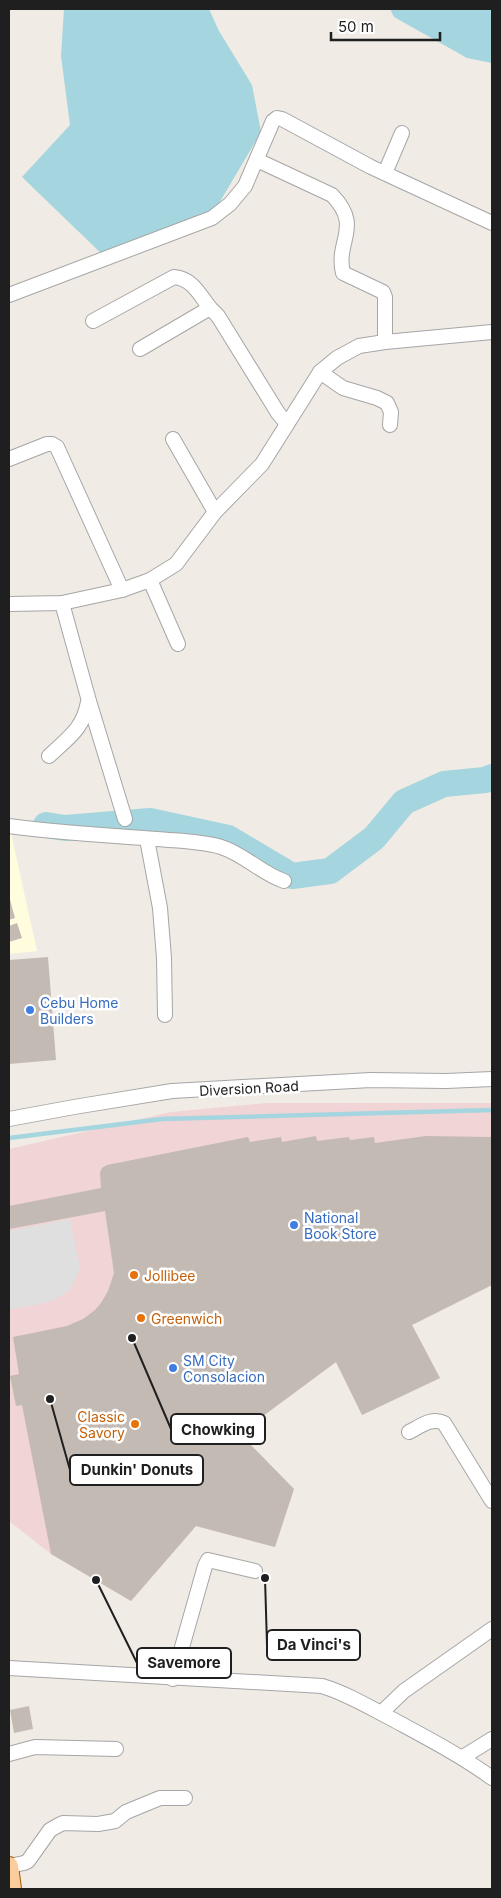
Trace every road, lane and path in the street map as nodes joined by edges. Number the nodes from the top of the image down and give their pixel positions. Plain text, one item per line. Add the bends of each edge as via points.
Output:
1 (402, 133) dead end
2 (257, 160) junction
3 (385, 173) junction
4 (492, 223) edge
5 (9, 296) edge
6 (210, 308) junction
7 (93, 322) dead end
8 (492, 332) edge
9 (385, 342) junction
10 (140, 349) dead end
11 (320, 372) junction
12 (287, 424) junction
13 (390, 425) dead end
14 (173, 439) dead end
15 (9, 459) edge
16 (215, 512) junction
17 (150, 580) junction
18 (122, 590) junction
19 (62, 603) junction
20 (9, 604) edge
21 (178, 644) dead end
22 (89, 701) junction
23 (49, 756) dead end
24 (125, 820) dead end
25 (9, 826) edge
26 (147, 839) junction
27 (284, 882) dead end
28 (166, 1014) dead end
29 (492, 1079) edge
30 (9, 1119) edge
31 (409, 1432) dead end
32 (492, 1501) edge
33 (255, 1571) dead end
34 (492, 1629) edge
35 (9, 1668) edge
36 (172, 1679) junction
37 (382, 1713) junction
38 (492, 1739) edge
39 (116, 1749) dead end
40 (9, 1754) edge
41 (463, 1757) junction
42 (492, 1778) edge
43 (185, 1798) dead end
44 (9, 1866) edge
45 (12, 1889) edge

1 - 3 street
2 - 3 street via 272,121 277,118
2 - 5 street via 245,186 212,218
2 - 9 street via 332,195 339,202 346,214 348,229 341,264 343,273 383,292
3 - 4 street
6 - 7 street via 192,283 185,278 174,277
6 - 10 street
6 - 12 street
8 - 9 street
9 - 11 street via 359,346
11 - 12 street
11 - 13 street via 343,388 388,403
12 - 16 street via 262,464
14 - 16 street
15 - 18 street via 47,444 57,447
16 - 17 street via 176,564
17 - 18 street
17 - 21 street
18 - 19 street
19 - 20 street
19 - 22 street
22 - 23 street via 80,726
22 - 24 street
25 - 26 street
26 - 27 street via 221,847
26 - 28 street via 160,908
29 - 30 street, Diversion Road via 372,1080 172,1091
31 - 32 street via 430,1421 444,1424
33 - 36 street via 208,1560
34 - 37 street via 404,1691
35 - 36 street
36 - 37 street via 322,1686
37 - 41 street
38 - 41 street
39 - 40 street via 35,1747
41 - 42 street
43 - 44 street via 160,1798 126,1812 114,1821 63,1823 50,1830 28,1860
44 - 45 main road

